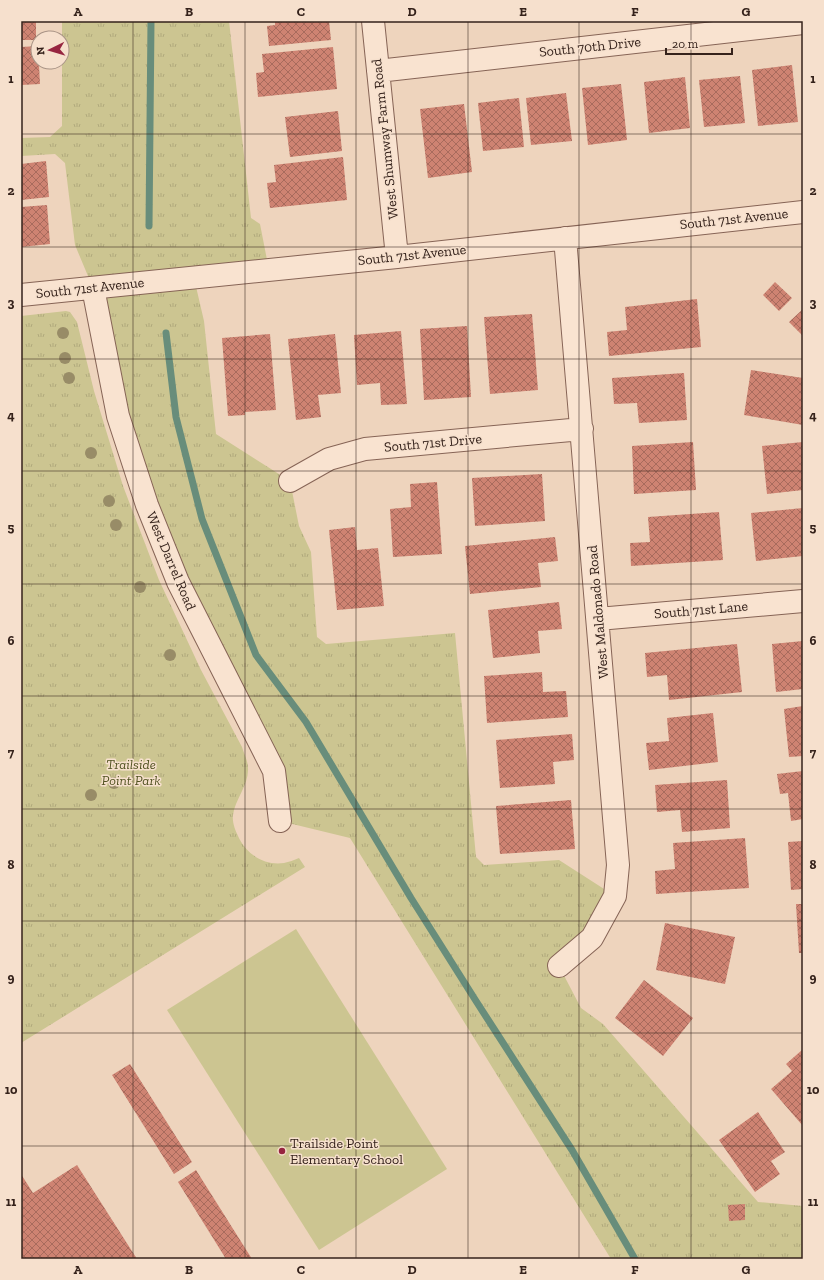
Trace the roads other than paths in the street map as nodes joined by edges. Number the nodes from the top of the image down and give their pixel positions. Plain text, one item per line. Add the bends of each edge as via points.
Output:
1 (373, 21) edge
2 (803, 23) edge
3 (664, 30) edge
4 (378, 71) junction
5 (803, 212) edge
6 (565, 238) junction
7 (398, 257) junction
8 (94, 288) junction
9 (21, 295) edge
10 (582, 429) junction
11 (290, 481) dead end
12 (803, 601) edge
13 (598, 619) junction
14 (280, 821) dead end
15 (559, 966) dead end

1 - 4 street, West Shumway Farm Road
2 - 3 street, South 70th Drive
3 - 4 street, South 70th Drive
4 - 7 street, West Shumway Farm Road
5 - 6 street, South 71st Avenue
6 - 7 street, South 71st Avenue
6 - 10 street, West Maldonado Road
7 - 8 street, South 71st Avenue
8 - 9 street, South 71st Avenue
8 - 14 street, West Darrel Road via 118,416 147,505 178,582 274,771
10 - 11 street, South 71st Drive via 365,449 329,459
10 - 13 street, West Maldonado Road
12 - 13 street, South 71st Lane
13 - 15 street, West Maldonado Road via 618,865 615,896 592,938

